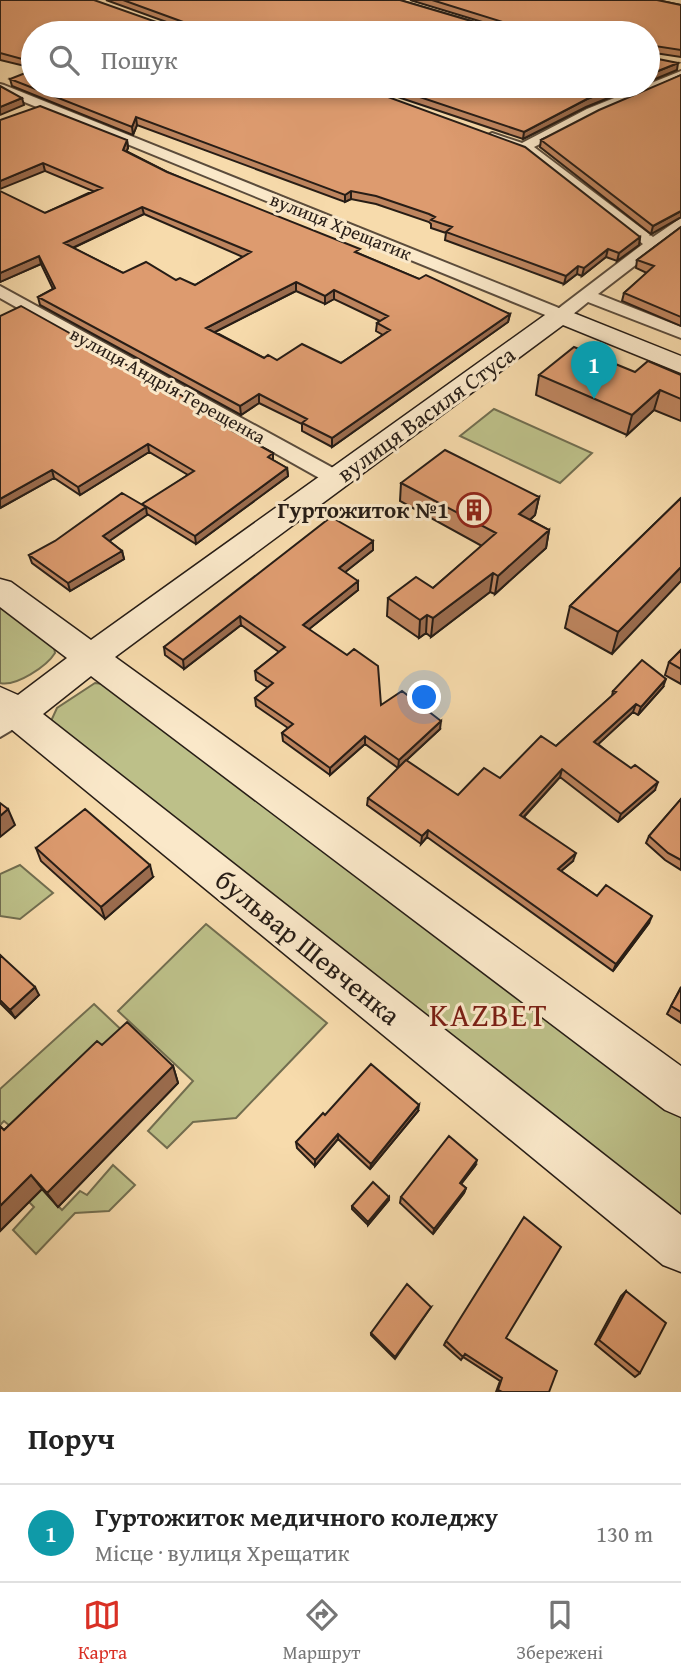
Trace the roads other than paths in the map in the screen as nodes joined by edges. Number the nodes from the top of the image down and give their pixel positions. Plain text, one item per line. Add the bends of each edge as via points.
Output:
1 (678, 67) edge
2 (660, 76) edge
3 (0, 89) edge
4 (21, 98) edge
5 (21, 98) edge
6 (618, 98) edge
7 (40, 106) junction
8 (19, 114) edge
9 (481, 133) edge
10 (524, 146) junction
11 (681, 223) edge
12 (655, 244) junction
13 (0, 291) edge
14 (588, 296) junction
15 (561, 315) junction
16 (681, 333) edge
17 (681, 365) edge
18 (337, 479) junction
19 (0, 590) edge
20 (91, 657) junction
21 (6, 714) edge
22 (681, 1094) edge
23 (681, 1247) edge

1 - 2 street
3 - 5 street, вулиця Хрещатик
4 - 7 street, вулиця Хрещатик
6 - 10 street
7 - 8 street
7 - 15 street, вулиця Хрещатик
9 - 10 street
10 - 12 street
11 - 12 street, вулиця Василя Стуса
12 - 14 street, вулиця Василя Стуса
13 - 18 street, вулиця Андрія Терещенка
14 - 15 street, вулиця Василя Стуса
14 - 16 street
15 - 17 main road, вулиця Хрещатик
15 - 18 main road, вулиця Василя Стуса
18 - 20 main road, вулиця Василя Стуса
19 - 20 main road
20 - 21 main road, вулиця Василя Стуса
20 - 22 main road
21 - 23 main road, бульвар Шевченка

